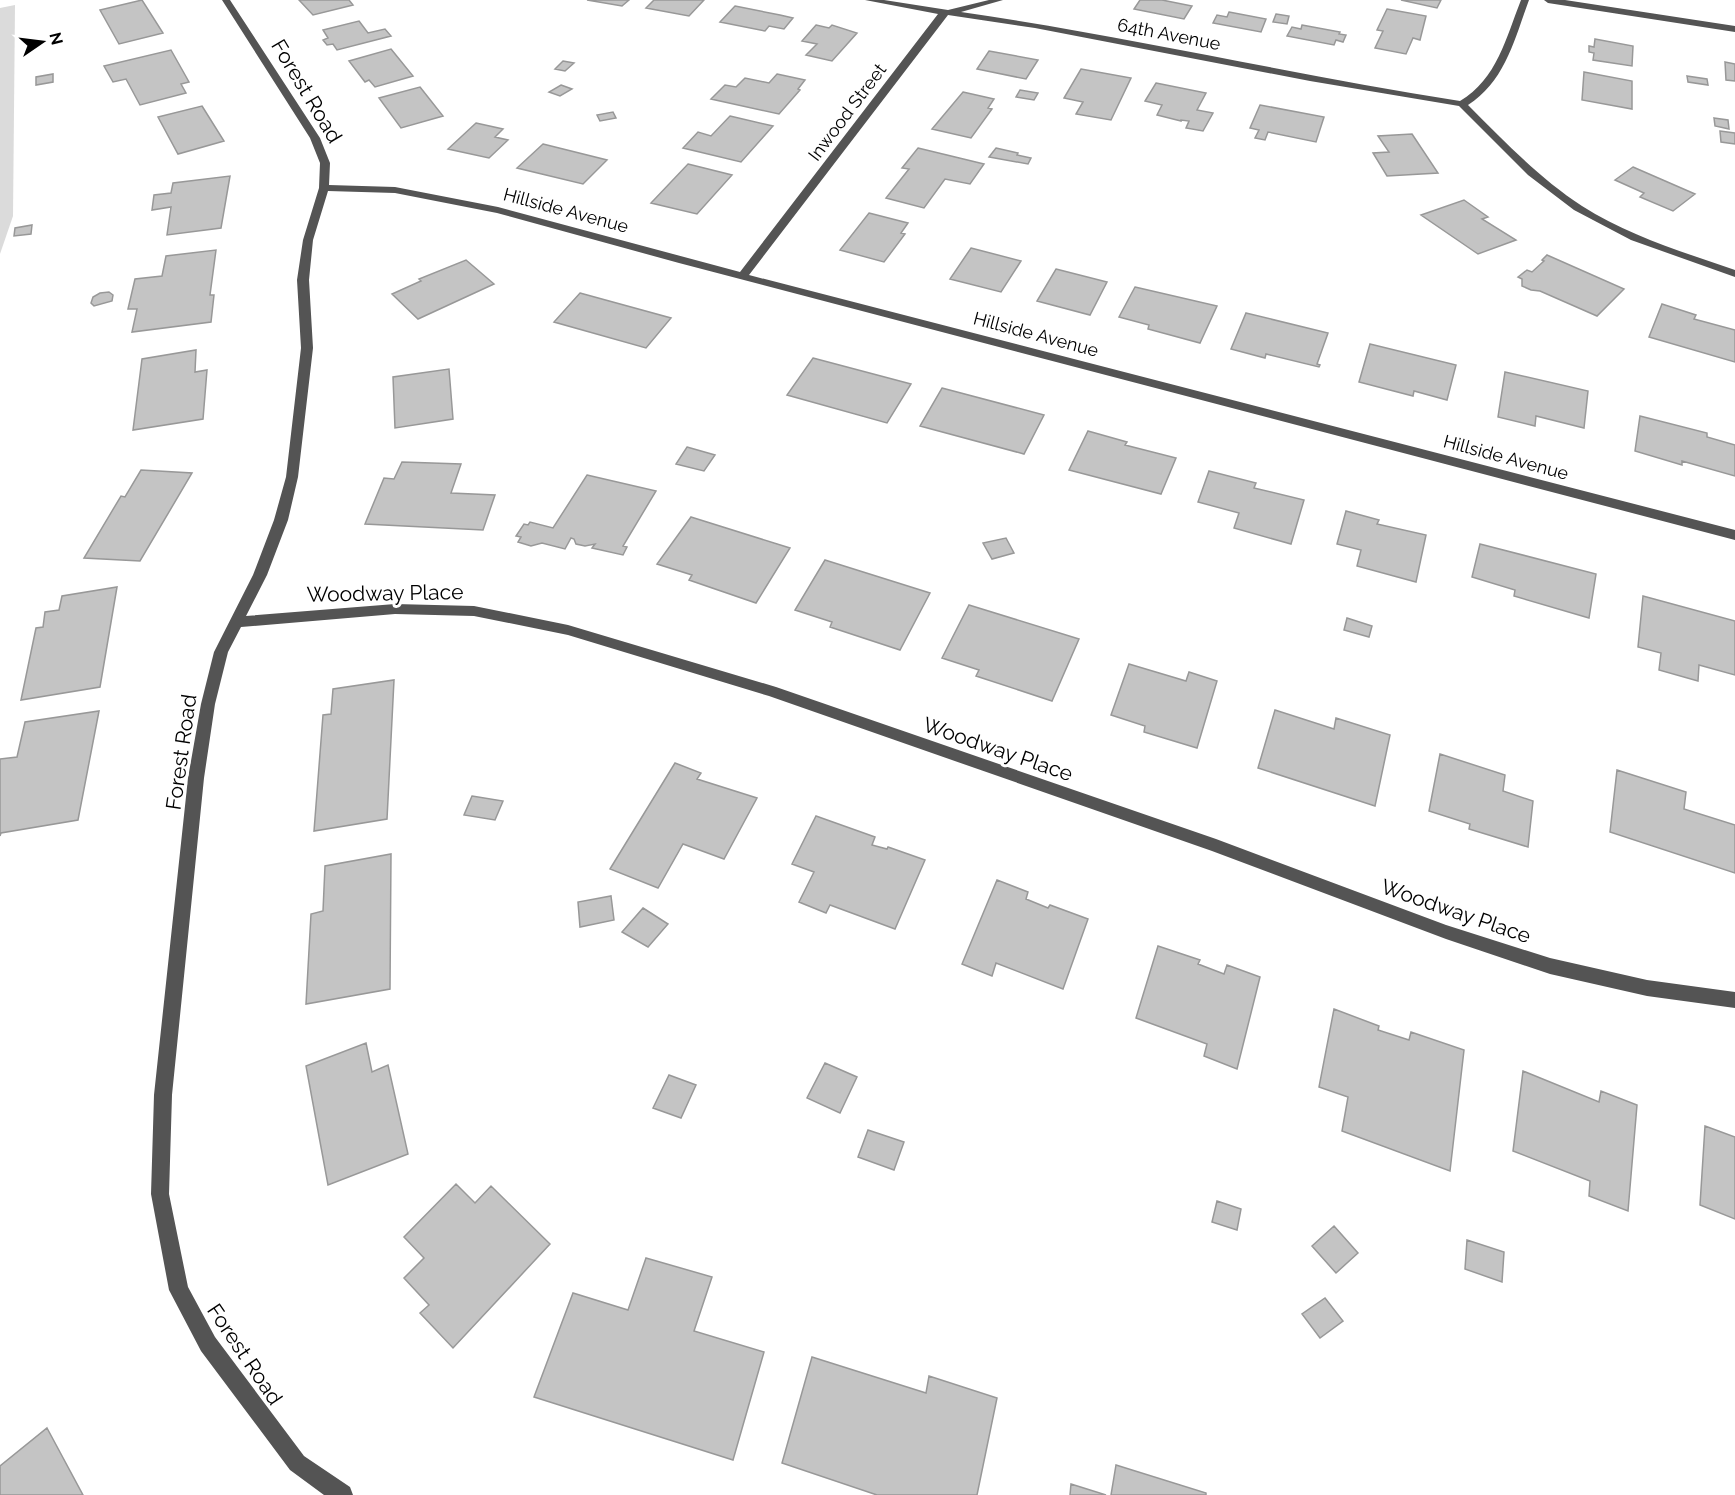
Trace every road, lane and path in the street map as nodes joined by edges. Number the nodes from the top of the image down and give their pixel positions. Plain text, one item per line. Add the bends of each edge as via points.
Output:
1 (226, 0) edge
2 (869, 0) edge
3 (999, 0) edge
4 (1525, 0) edge
5 (1548, 0) edge
6 (943, 14) junction
7 (1735, 29) edge
8 (1462, 104) junction
9 (324, 188) junction
10 (1735, 274) edge
11 (743, 276) junction
12 (1735, 535) edge
13 (235, 622) junction
14 (1735, 1000) edge
15 (342, 1495) edge

1 - 9 street, Forest Road via 315,138 325,163
2 - 6 street, 64th Avenue
3 - 6 street
4 - 8 street via 1491,81 1484,91
5 - 7 street
6 - 8 street, 64th Avenue via 1056,29
6 - 11 street, Inwood Street
8 - 10 street via 1537,178 1578,209 1625,233
9 - 11 street, Hillside Avenue via 395,190 454,200
9 - 13 street, Forest Road via 308,240 303,279 307,348 292,477 260,575
11 - 12 street, Hillside Avenue
13 - 14 street, Woodway Place via 395,609 474,611 568,630 771,691 1550,966 1647,988
13 - 15 street, Forest Road via 221,652 210,694 196,778 163,1095 160,1194 178,1290 208,1344 297,1463

